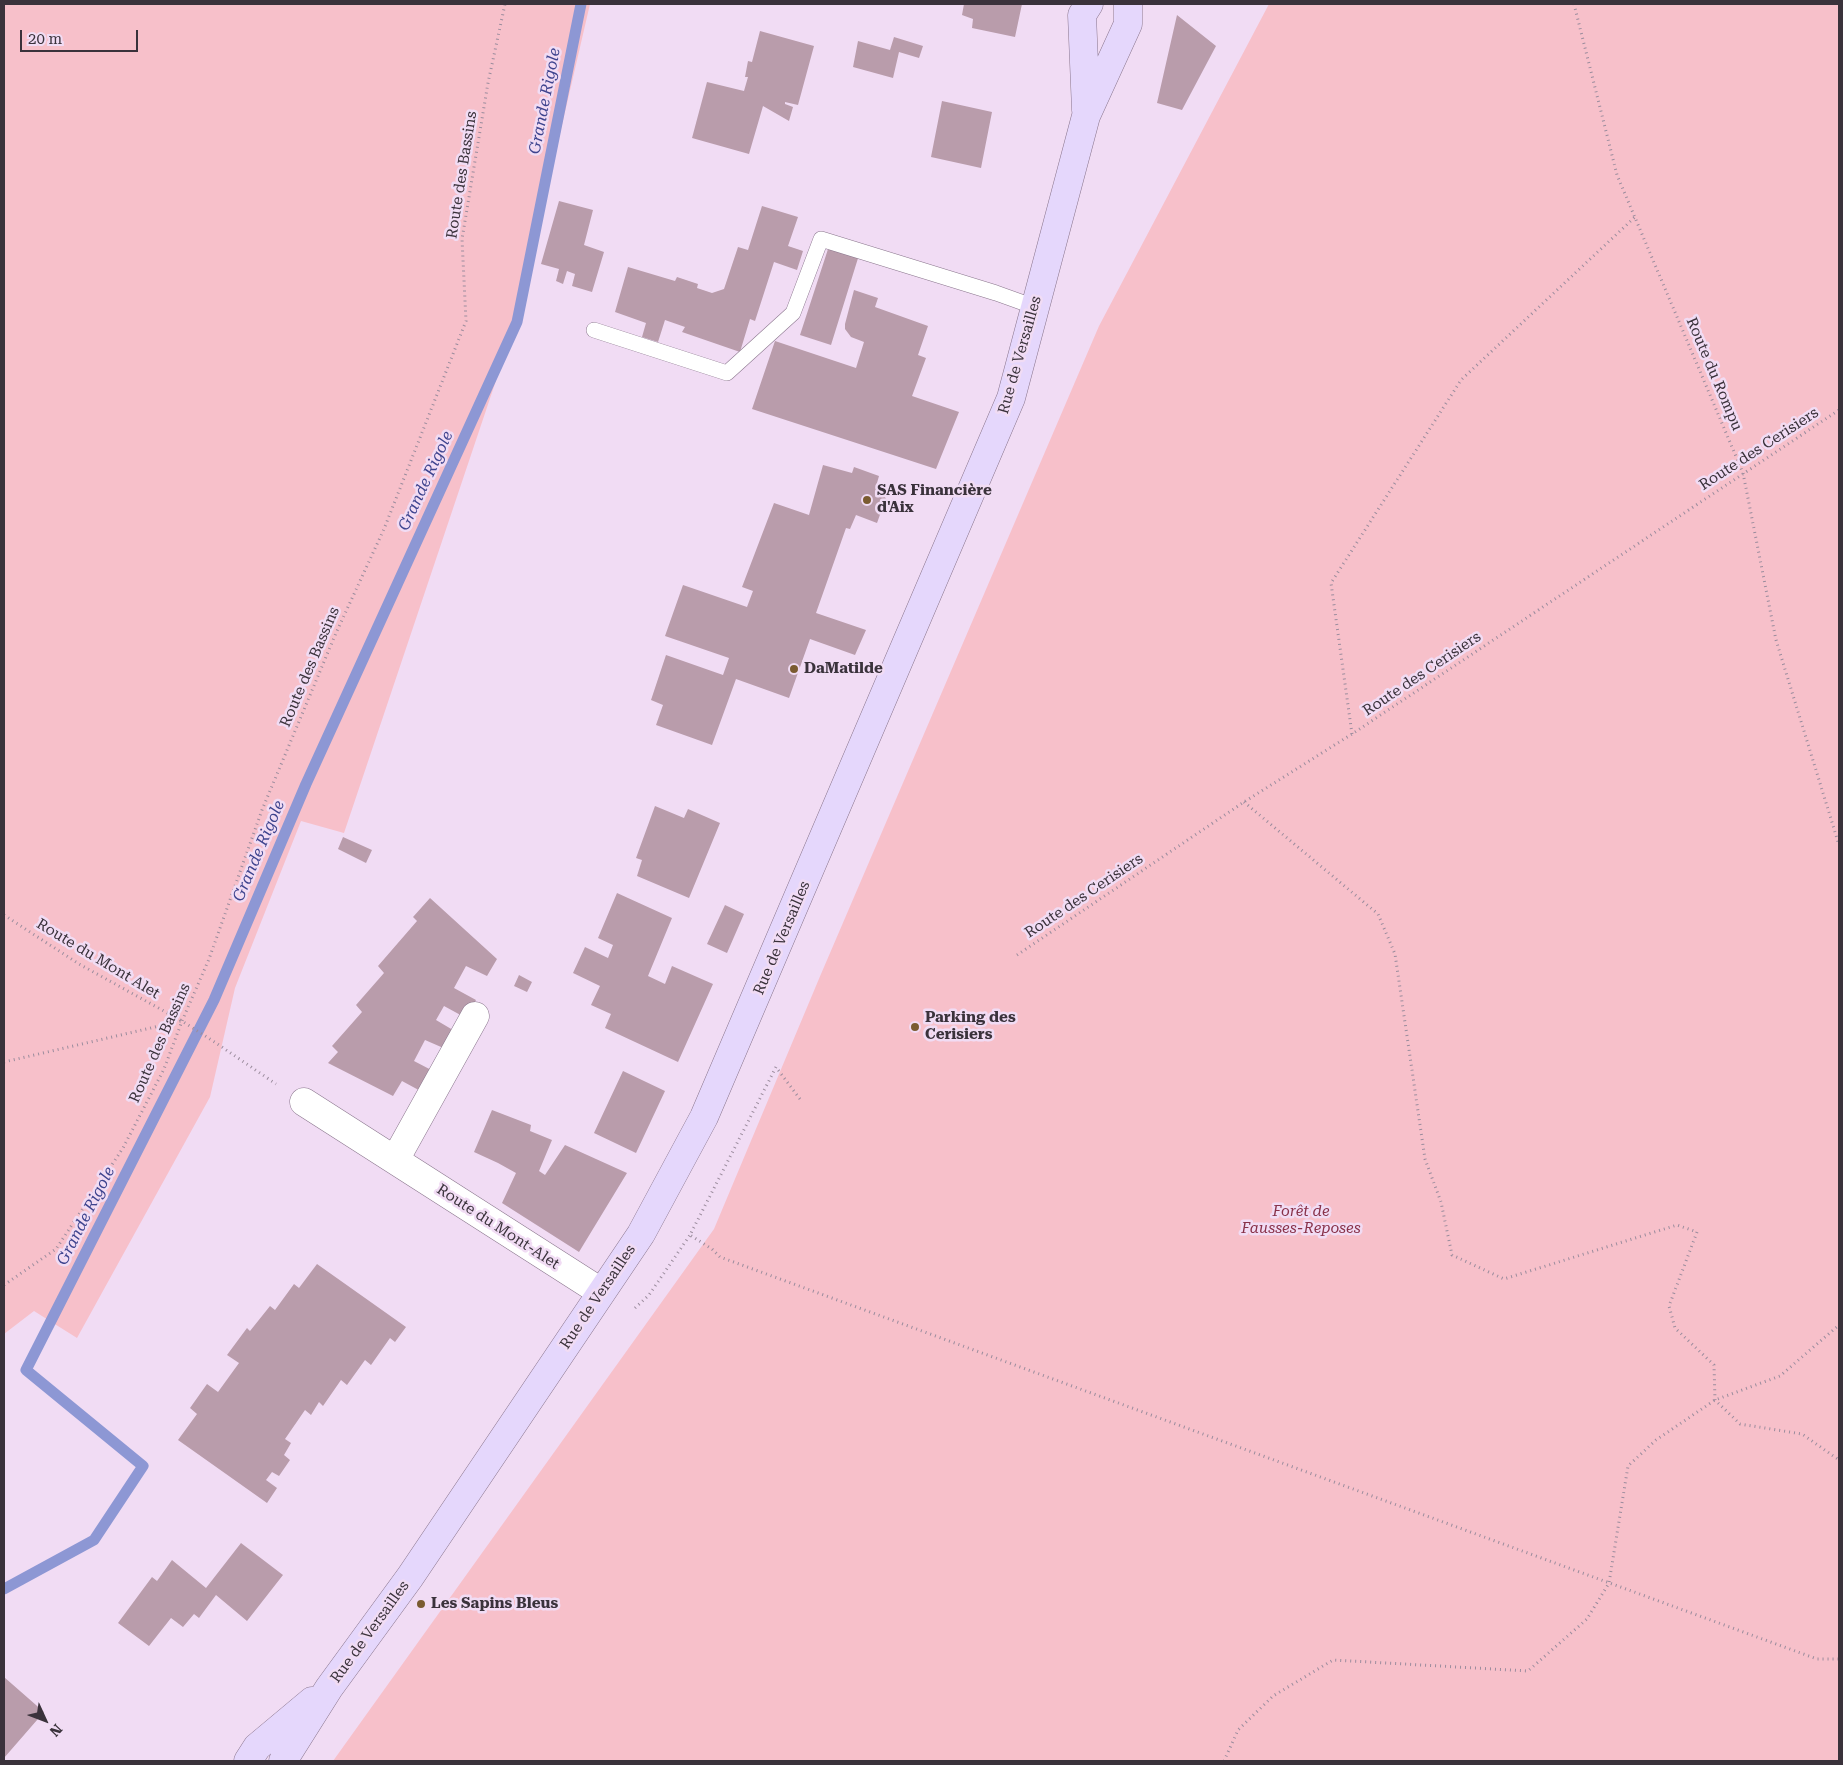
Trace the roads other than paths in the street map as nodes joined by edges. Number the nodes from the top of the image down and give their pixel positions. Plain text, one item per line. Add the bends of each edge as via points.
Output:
1 (1089, 4) edge
2 (1128, 4) edge
3 (1086, 116) junction
4 (1035, 307) junction
5 (594, 330) dead end
6 (475, 1016) dead end
7 (304, 1102) road end
8 (395, 1160) junction
9 (601, 1292) junction
10 (329, 1688) junction
11 (248, 1761) edge
12 (283, 1761) edge

1 - 3 main road, Rue de Versailles via 1082,15
2 - 3 main road, Rue de Versailles via 1128,24
3 - 4 main road, Rue de Versailles
4 - 5 lane via 821,239 793,313 728,373
4 - 9 main road, Rue de Versailles via 1011,398 730,1059 704,1118 640,1234
6 - 8 street
7 - 8 street, Route du Mont-Alet
8 - 9 street, Route du Mont-Alet
9 - 10 main road, Rue de Versailles via 410,1577
10 - 11 main road, Rue de Versailles via 258,1747
10 - 12 main road, Rue de Versailles

